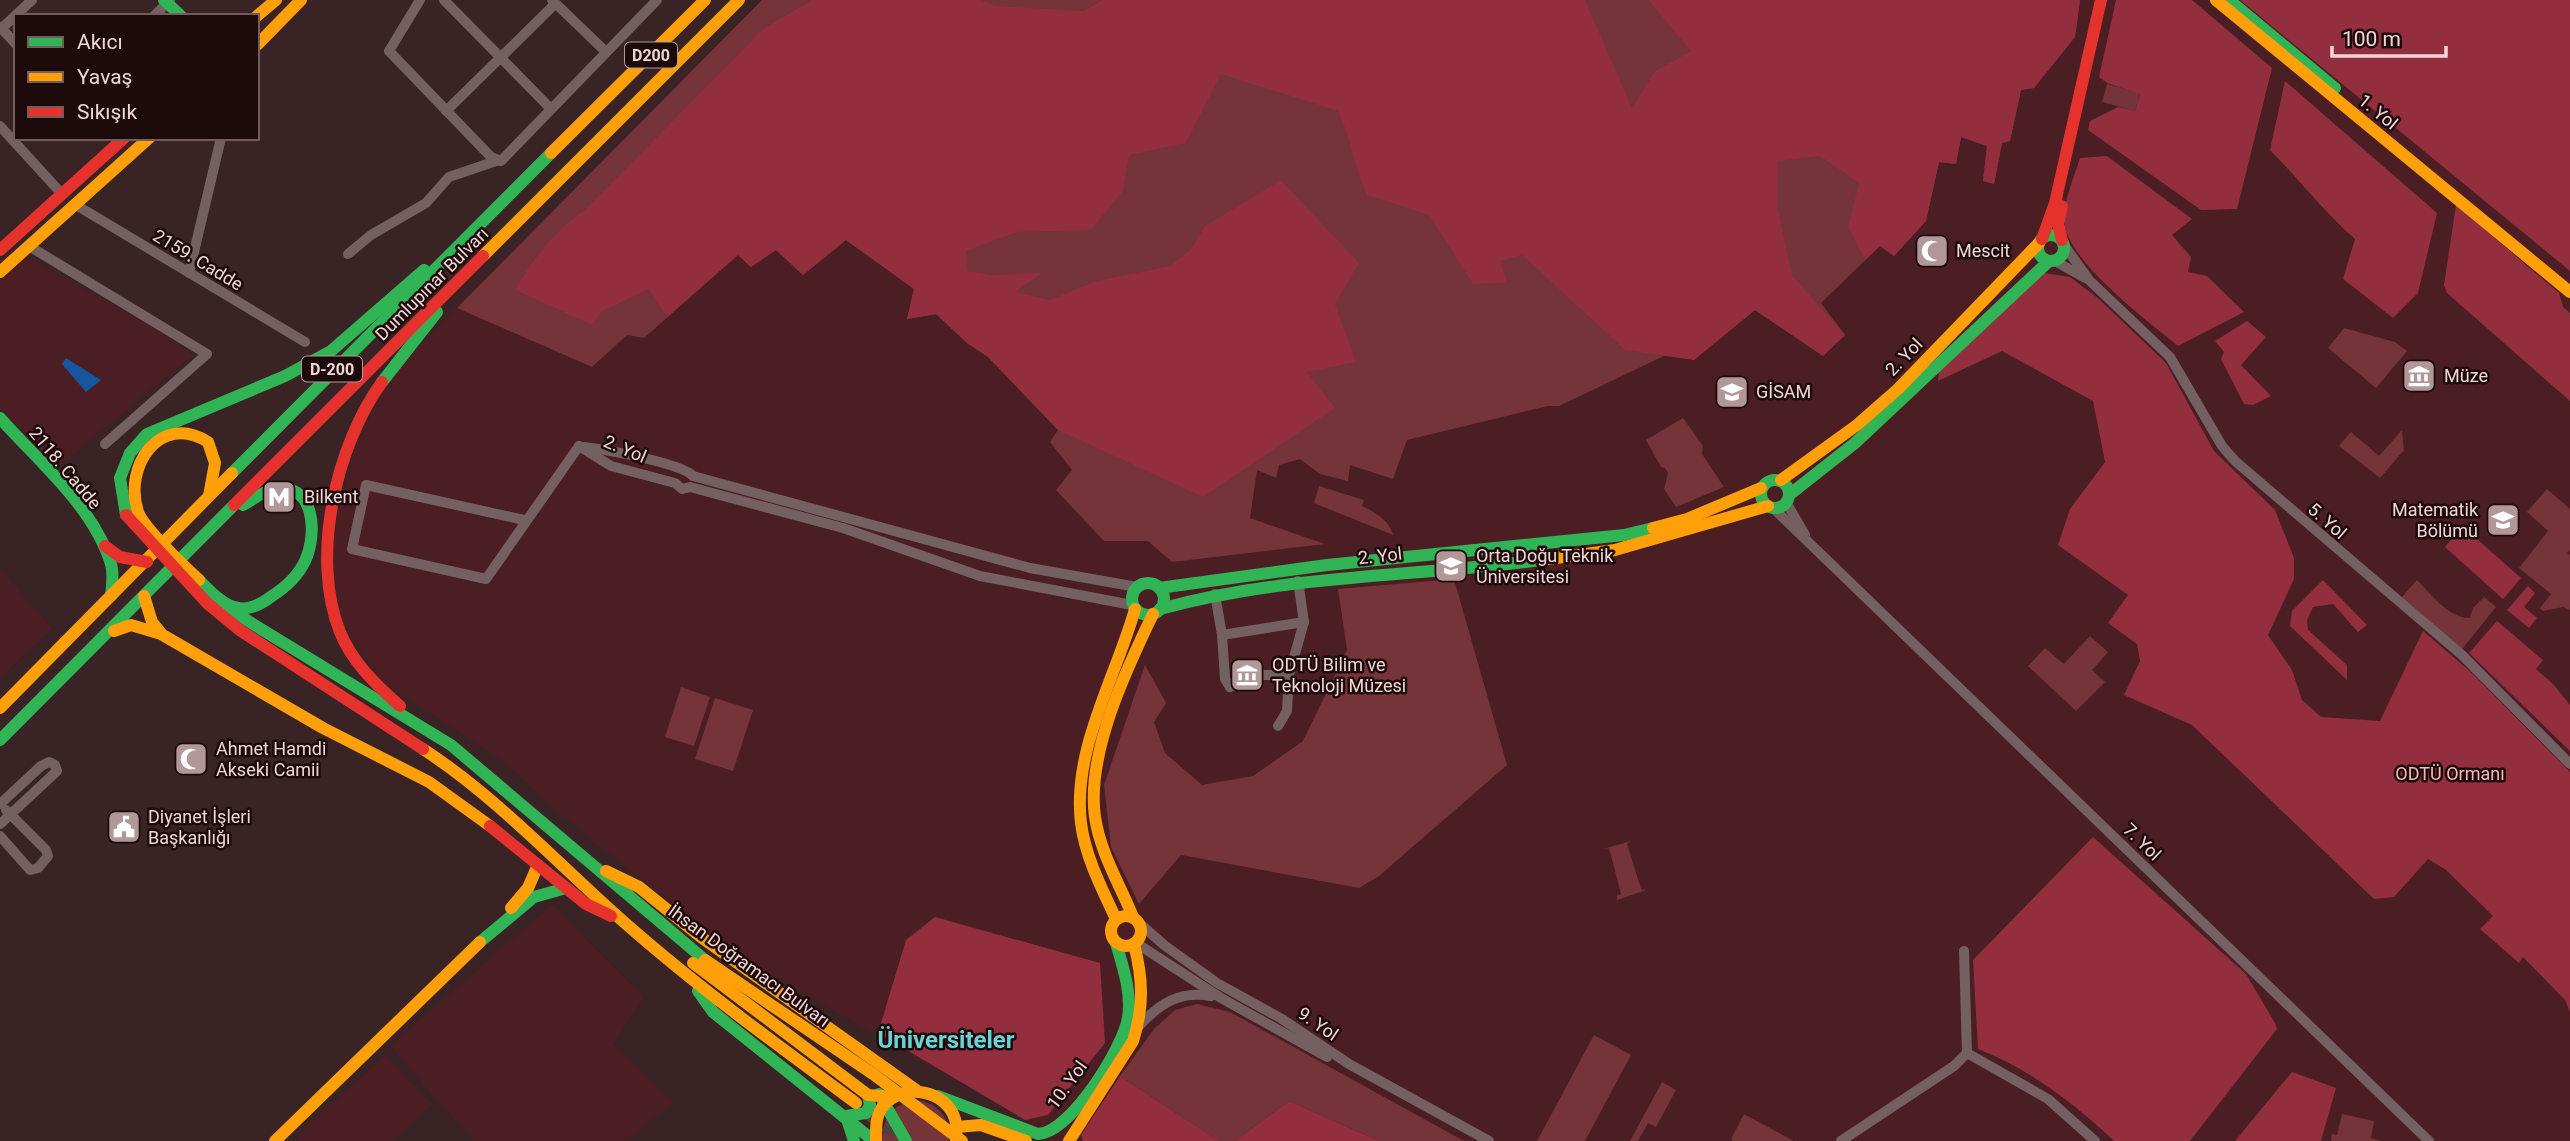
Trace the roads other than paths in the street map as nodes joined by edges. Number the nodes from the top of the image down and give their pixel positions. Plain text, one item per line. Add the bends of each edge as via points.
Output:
1 (32, 0) edge
2 (276, 0) edge
3 (301, 0) edge
4 (420, 0) edge
5 (444, 0) edge
6 (657, 0) edge
7 (705, 0) edge
8 (739, 0) edge
9 (2101, 0) edge
10 (2108, 0) edge
11 (2216, 0) edge
12 (2229, 0) edge
13 (167, 1) edge
14 (553, 2) edge
15 (16, 14) edge
16 (179, 14) edge
17 (259, 14) edge
18 (14, 16) edge
19 (1, 28) edge
20 (14, 42) edge
21 (259, 43) edge
22 (606, 52) junction
23 (2287, 54) junction
24 (502, 59) junction
25 (2086, 84) junction
26 (638, 102) joint
27 (551, 109) junction
28 (596, 109) joint
29 (446, 111) junction
30 (0, 126) edge
31 (2075, 129) junction
32 (27, 140) edge
33 (122, 140) edge
34 (147, 140) edge
35 (221, 140) edge
36 (20, 148) junction
37 (499, 160) junction
38 (2451, 190) junction
39 (62, 194) junction
40 (76, 205) junction
41 (14, 237) junction
42 (2040, 241) junction
43 (462, 242) junction
44 (2063, 243) junction
45 (29, 246) junction
46 (0, 250) edge
47 (348, 254) dead end
48 (2052, 261) junction
49 (0, 272) edge
50 (189, 273) junction
51 (462, 279) junction
52 (2089, 280) junction
53 (2570, 282) edge
54 (2570, 292) edge
55 (305, 342) dead end
56 (0, 418) edge
57 (105, 444) dead end
58 (579, 446) junction
59 (681, 471) junction
60 (693, 476) junction
61 (1781, 481) junction
62 (675, 483) junction
63 (690, 487) junction
64 (1761, 488) junction
65 (1787, 499) junction
66 (208, 501) junction
67 (1770, 507) junction
68 (524, 520) junction
69 (142, 527) junction
70 (893, 529) junction
71 (909, 533) junction
72 (205, 534) junction
73 (102, 543) junction
74 (887, 545) junction
75 (1538, 546) junction
76 (902, 551) junction
77 (1542, 560) junction
78 (147, 562) junction
79 (1832, 567) junction
80 (1298, 582) junction
81 (1137, 587) junction
82 (1159, 588) junction
83 (1215, 594) junction
84 (111, 596) junction
85 (144, 596) junction
86 (211, 600) junction
87 (1134, 607) junction
88 (1156, 612) junction
89 (1304, 622) junction
90 (161, 634) junction
91 (1222, 635) junction
92 (93, 646) junction
93 (1289, 674) junction
94 (0, 708) edge
95 (1278, 726) dead end
96 (0, 740) edge
97 (451, 744) junction
98 (2570, 764) edge
99 (0, 804) edge
100 (526, 807) junction
101 (11, 814) junction
102 (0, 824) edge
103 (0, 836) edge
104 (590, 863) junction
105 (538, 865) junction
106 (566, 888) junction
107 (1116, 919) junction
108 (1135, 919) junction
109 (625, 923) junction
110 (485, 937) junction
111 (1116, 943) junction
112 (1135, 944) junction
113 (1964, 951) dead end
114 (690, 978) junction
115 (1221, 998) junction
116 (777, 1010) junction
117 (1139, 1026) junction
118 (1967, 1053) junction
119 (916, 1090) junction
120 (868, 1095) junction
121 (938, 1096) junction
122 (894, 1097) junction
123 (1089, 1098) junction
124 (856, 1104) tunnel mouth
125 (846, 1116) junction
126 (1065, 1121) junction
127 (957, 1127) junction
128 (1078, 1127) junction
129 (275, 1141) edge
130 (854, 1141) edge
131 (875, 1141) edge
132 (905, 1141) edge
133 (956, 1141) edge
134 (962, 1141) edge
135 (1026, 1141) edge
136 (1069, 1141) edge
137 (1480, 1141) edge
138 (1489, 1141) edge
139 (1841, 1141) edge
140 (2095, 1141) edge
141 (2429, 1141) edge

1 - 15 street
2 - 17 main road
3 - 21 main road
4 - 29 street via 389,51
5 - 24 street
6 - 22 street
7 - 28 main road, Dumlupınar Bulvarı / D200
8 - 26 main road, Dumlupınar Bulvarı / D200
9 - 25 main road, 2. Yol
10 - 25 main road, 2. Yol
11 - 23 main road, 1. Yol
12 - 23 main road, 1. Yol
13 - 16 main road
14 - 22 street
14 - 24 street
18 - 19 street
19 - 20 street
22 - 27 street
23 - 38 main road, 1. Yol
24 - 27 street
24 - 29 street
25 - 31 main road, 2. Yol
26 - 51 main road, Dumlupınar Bulvarı / D-200
27 - 37 street
28 - 43 main road, Dumlupınar Bulvarı / D-200
29 - 37 street
30 - 36 street
31 - 42 main road, 2. Yol
31 - 44 main road, 2. Yol via 2059,220
32 - 36 street
33 - 39 main road
34 - 40 main road
35 - 50 street
36 - 39 street
37 - 47 street via 449,177 426,202
38 - 53 main road, 1. Yol
38 - 54 main road, 1. Yol
39 - 40 main road
39 - 41 main road
40 - 45 main road
40 - 50 street, 2159. Cadde
41 - 45 main road
41 - 46 main road
42 - 44 main road via 2052,235
42 - 48 main road via 2040,255
42 - 61 main road, 2. Yol via 1898,389
43 - 66 main road, Dumlupınar Bulvarı / D-200 via 253,447
43 - 69 main road via 401,287 331,351 285,376 147,434 130,453 120,478 125,514
44 - 48 main road, 2. Yol via 2062,256
44 - 52 street, 5. Yol
45 - 49 main road
45 - 57 street via 207,354
48 - 52 street, 5. Yol
48 - 65 main road, 2. Yol via 1855,443
50 - 55 street, 2159. Cadde
51 - 72 main road, Dumlupınar Bulvarı / D-200
51 - 97 main road via 387,372 360,417 346,454 325,551 329,601 360,668
52 - 98 street, 5. Yol via 2170,357 2235,461 2462,655
56 - 73 main road, 2118. Cadde
58 - 59 street, 2. Yol
58 - 62 street, 2. Yol via 611,466
58 - 68 street
59 - 60 street, 2. Yol
59 - 62 street
60 - 63 street
60 - 70 street, 2. Yol
61 - 64 main road, 2. Yol via 1772,480
61 - 65 main road via 1787,486
62 - 63 street, 2. Yol via 682,489
63 - 74 street, 2. Yol via 843,528
64 - 67 main road via 1762,501
64 - 75 main road, 2. Yol via 1656,528
65 - 67 main road, 2. Yol
65 - 79 street, 7. Yol via 1801,530
66 - 69 main road via 217,471 211,442 202,433 188,430 175,434 150,446 138,461 133,501
66 - 78 main road, Dumlupınar Bulvarı / D-200
67 - 77 main road, 2. Yol via 1649,542
67 - 79 street, 7. Yol
68 - 68 street via 486,579 352,549 366,485
69 - 86 main road
70 - 71 street, 2. Yol
70 - 74 street
71 - 76 street
71 - 81 street, 2. Yol via 1030,568
72 - 85 main road, Dumlupınar Bulvarı / D-200
72 - 86 main road via 273,488 294,491 313,514 309,553 286,588 263,603 244,608
73 - 78 main road via 120,557
73 - 84 main road via 111,564
74 - 76 street, 2. Yol
75 - 77 main road
75 - 82 main road, 2. Yol via 1345,563
76 - 87 street, 2. Yol via 980,576
77 - 80 main road, 2. Yol
78 - 84 main road, Dumlupınar Bulvarı / D-200
79 - 141 street, 7. Yol
80 - 83 main road, 2. Yol
80 - 89 street
81 - 82 main road, 2. Yol via 1150,584
81 - 87 main road via 1132,595
82 - 88 main road via 1164,601
83 - 88 main road, 2. Yol
83 - 91 street
84 - 94 main road, Dumlupınar Bulvarı / D-200
85 - 90 main road
85 - 92 main road, Dumlupınar Bulvarı / D-200
86 - 97 main road, İhsan Doğramacı Bulvarı
86 - 109 main road via 241,631 441,761
87 - 88 main road, 2. Yol via 1143,615
87 - 107 main road, 10. Yol via 1129,635 1090,748 1080,803 1086,845
88 - 108 main road, 10. Yol via 1111,720 1094,786 1094,815 1106,857
89 - 91 street
89 - 93 street
90 - 92 main road via 140,624 122,624
90 - 105 main road via 323,728 429,782
91 - 93 street via 1225,679 1230,687 1255,675
92 - 96 main road, Dumlupınar Bulvarı / D-200
93 - 95 street via 1287,711
97 - 100 main road, İhsan Doğramacı Bulvarı
99 - 101 street
99 - 101 street via 40,766 55,765 57,771
100 - 104 main road, İhsan Doğramacı Bulvarı
100 - 120 main road, İhsan Doğramacı Bulvarı via 646,925
101 - 102 street
101 - 103 street via 48,856 38,869 30,870
104 - 116 main road, İhsan Doğramacı Bulvarı via 664,929
104 - 119 main road via 639,887 701,937
105 - 106 main road
105 - 110 main road via 528,888
106 - 109 main road via 586,904
106 - 110 main road via 534,897
107 - 108 main road
107 - 111 main road, 10. Yol via 1110,932
108 - 112 main road, 10. Yol via 1141,930
108 - 138 street, 9. Yol via 1217,984
109 - 114 main road
110 - 129 main road
111 - 112 main road via 1125,947
111 - 123 main road, 10. Yol via 1129,989 1128,1020
112 - 115 street, 9. Yol
112 - 117 main road, 10. Yol via 1145,980
113 - 118 street
114 - 124 main road
114 - 125 main road via 713,1012
115 - 117 street, 9. Yol via 1197,993 1172,999
115 - 137 street, 9. Yol
116 - 132 main road via 871,1086 892,1112
116 - 134 main road, İhsan Doğramacı Bulvarı
117 - 123 main road, 10. Yol via 1133,1041
118 - 139 street
118 - 140 street via 2048,1099
119 - 121 main road, 10. Yol
119 - 122 main road
120 - 122 main road
120 - 125 main road via 866,1113
121 - 126 main road, 10. Yol via 1038,1134 1052,1132
121 - 127 main road via 951,1110
122 - 131 main road via 879,1114
123 - 126 main road, 10. Yol
123 - 128 main road, 10. Yol
125 - 130 main road
125 - 131 main road
126 - 128 main road
127 - 133 main road
127 - 135 main road via 981,1125
128 - 136 main road, 10. Yol

